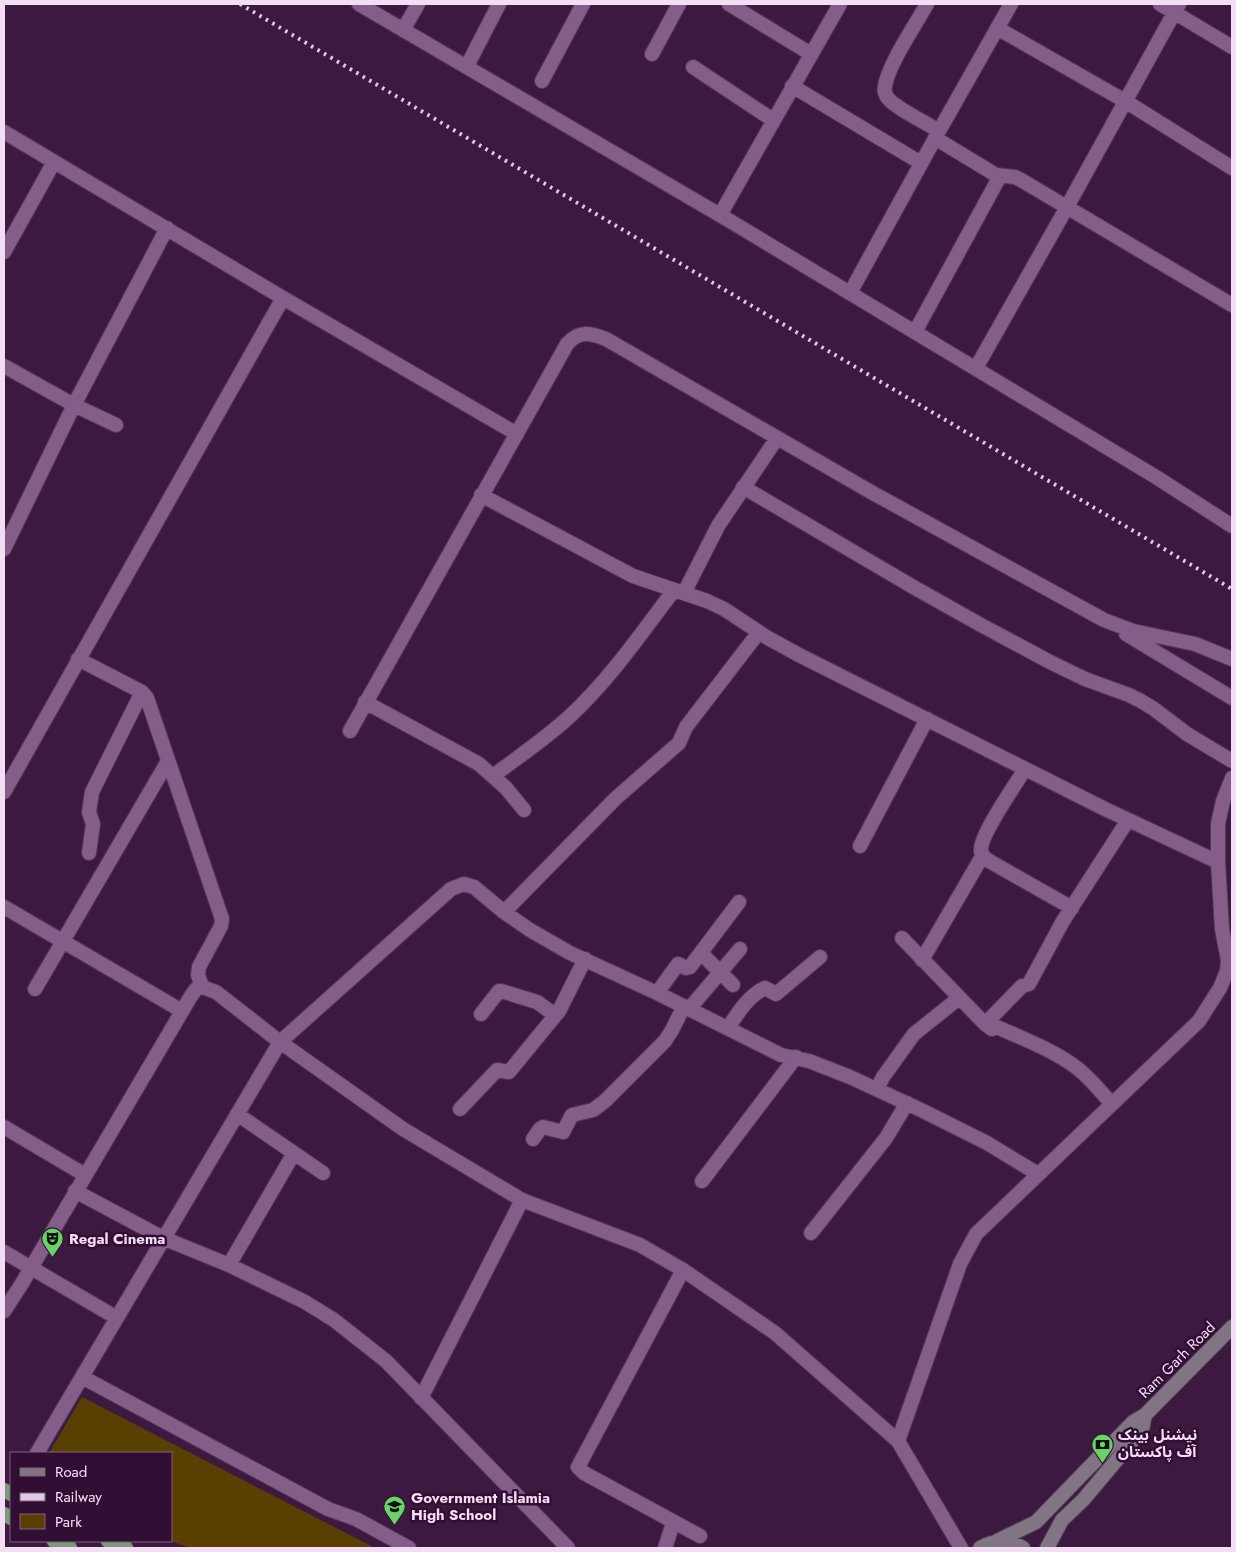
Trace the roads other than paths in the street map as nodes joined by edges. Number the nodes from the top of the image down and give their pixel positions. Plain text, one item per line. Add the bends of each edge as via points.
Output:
1 (358, 4) edge
2 (418, 4) edge
3 (499, 4) edge
4 (583, 4) edge
5 (679, 4) edge
6 (729, 4) edge
7 (840, 4) edge
8 (927, 4) edge
9 (1011, 4) edge
10 (1160, 4) edge
11 (1176, 8) edge
12 (997, 28) junction
13 (403, 30) junction
14 (1232, 47) edge
15 (652, 54) dead end
16 (811, 54) junction
17 (467, 66) junction
18 (693, 67) dead end
19 (542, 80) dead end
20 (792, 86) junction
21 (1125, 101) junction
22 (773, 120) junction
23 (4, 132) edge
24 (937, 134) junction
25 (54, 162) junction
26 (921, 163) junction
27 (1232, 168) edge
28 (1000, 176) junction
29 (1067, 207) junction
30 (720, 215) junction
31 (167, 228) junction
32 (5, 246) edge
33 (850, 293) junction
34 (283, 298) junction
35 (1232, 305) edge
36 (915, 332) junction
37 (4, 366) edge
38 (976, 368) junction
39 (74, 405) junction
40 (116, 425) dead end
41 (517, 434) junction
42 (777, 438) junction
43 (743, 487) junction
44 (481, 495) junction
45 (1232, 526) edge
46 (4, 549) edge
47 (679, 592) junction
48 (1104, 620) junction
49 (759, 632) junction
50 (1232, 658) edge
51 (78, 659) junction
52 (142, 692) junction
53 (1232, 698) edge
54 (366, 702) junction
55 (927, 719) junction
56 (350, 731) dead end
57 (168, 761) junction
58 (1232, 761) edge
59 (1025, 769) junction
60 (493, 776) junction
61 (1232, 778) edge
62 (4, 792) edge
63 (524, 810) dead end
64 (1128, 820) junction
65 (860, 846) dead end
66 (89, 853) dead end
67 (983, 855) junction
68 (1218, 862) junction
69 (739, 902) dead end
70 (4, 907) edge
71 (1072, 908) junction
72 (504, 912) junction
73 (902, 938) dead end
74 (63, 942) junction
75 (740, 950) dead end
76 (701, 953) junction
77 (1230, 953) edge
78 (820, 957) dead end
79 (585, 960) junction
80 (922, 960) junction
81 (721, 973) junction
82 (733, 985) dead end
83 (202, 987) junction
84 (35, 989) dead end
85 (658, 993) junction
86 (959, 998) junction
87 (687, 1007) junction
88 (182, 1011) junction
89 (481, 1014) dead end
90 (555, 1016) junction
91 (984, 1024) junction
92 (728, 1028) junction
93 (280, 1042) junction
94 (796, 1057) junction
95 (877, 1089) junction
96 (907, 1103) junction
97 (1112, 1104) junction
98 (460, 1109) dead end
99 (237, 1114) junction
100 (4, 1127) edge
101 (533, 1139) dead end
102 (294, 1153) junction
103 (323, 1173) dead end
104 (85, 1174) junction
105 (1038, 1174) junction
106 (702, 1181) dead end
107 (75, 1191) junction
108 (522, 1200) junction
109 (811, 1233) dead end
110 (163, 1238) junction
111 (4, 1252) edge
112 (229, 1265) junction
113 (30, 1268) junction
114 (683, 1270) junction
115 (4, 1311) edge
116 (117, 1318) junction
117 (1232, 1327) edge
118 (82, 1377) junction
119 (421, 1398) junction
120 (1145, 1415) junction
121 (898, 1441) junction
122 (38, 1452) edge
123 (673, 1523) junction
124 (700, 1536) dead end
125 (997, 1541) junction
126 (56, 1542) edge
127 (111, 1542) edge
128 (70, 1548) edge
129 (126, 1548) edge
130 (409, 1548) edge
131 (568, 1548) edge
132 (665, 1548) edge
133 (961, 1548) edge
134 (980, 1548) edge
135 (1023, 1548) edge
136 (1047, 1548) edge

1 - 13 street
2 - 13 street
3 - 17 street
4 - 19 street
5 - 15 street
6 - 16 street
7 - 16 street
8 - 24 street via 893,66 885,92 887,98
9 - 12 street
10 - 11 street
11 - 14 street
11 - 21 street
12 - 21 street
12 - 24 street
13 - 17 street
16 - 20 street
17 - 30 street
18 - 22 street
20 - 22 street
20 - 26 street
21 - 27 street
21 - 29 street
22 - 30 street
23 - 25 street
24 - 26 street
24 - 28 street
25 - 31 street
25 - 32 street
26 - 33 street
28 - 29 street via 1015,177
28 - 36 street
29 - 35 street
29 - 38 street
30 - 33 street
31 - 34 street
31 - 39 street
33 - 36 street
34 - 41 street
34 - 51 street
36 - 38 street
37 - 39 street
38 - 45 street
39 - 40 street
39 - 46 street
41 - 42 street via 567,344 576,336 588,333 606,339
41 - 44 street
42 - 43 street
42 - 48 street
43 - 47 street
43 - 58 street via 981,625 1068,670 1141,701
44 - 47 street via 620,570
44 - 54 street
47 - 49 street via 724,609
47 - 60 street via 557,728
48 - 50 street via 1133,631 1195,644
48 - 53 street
49 - 55 street
49 - 72 street via 686,728 679,743 616,798
51 - 52 street
51 - 62 street
52 - 57 street via 147,698
52 - 66 street via 92,792 89,812 93,824
54 - 56 street
54 - 60 street via 468,757
55 - 59 street
55 - 65 street
57 - 74 street
57 - 83 street via 222,919 199,967
59 - 64 street
59 - 67 street via 984,836
60 - 63 street
61 - 68 street via 1218,824
64 - 68 street
64 - 71 street
67 - 71 street
67 - 80 street
68 - 77 street via 1222,929
69 - 76 street
70 - 74 street
71 - 91 street via 1029,984 1022,986
72 - 79 street
72 - 93 street via 474,887 464,884 451,889
73 - 80 street
74 - 84 street
74 - 88 street
75 - 81 street
76 - 81 street
76 - 85 street via 689,968 678,964
77 - 97 street via 1220,988 1199,1021
78 - 92 street via 776,994 765,988 759,992 743,1006
79 - 85 street
79 - 90 street
80 - 86 street
81 - 82 street
81 - 87 street
83 - 88 street via 190,996
83 - 93 street via 221,995
85 - 87 street
86 - 91 street
86 - 95 street via 914,1034
87 - 92 street
87 - 101 street via 665,1042 605,1101 593,1110 572,1115 563,1132 543,1127
88 - 104 street
89 - 90 street via 501,991 537,1002
90 - 98 street via 509,1072 497,1070
91 - 97 street via 992,1029 998,1027 1066,1060
92 - 94 street via 781,1055
93 - 99 street
93 - 108 street via 403,1130
94 - 95 street
94 - 106 street
95 - 96 street
96 - 105 street via 987,1143
96 - 109 street via 886,1138
97 - 105 street
99 - 102 street
99 - 110 street
100 - 104 street
102 - 103 street
102 - 112 street
104 - 107 street
105 - 121 street via 976,1234 960,1264
107 - 110 street
107 - 113 street
108 - 114 street via 640,1245
108 - 119 street
110 - 112 street
110 - 116 street
111 - 113 street
112 - 119 street via 334,1320 386,1361
113 - 115 street
113 - 116 street
114 - 121 street via 775,1333
114 - 123 street via 578,1467
116 - 118 street
117 - 120 main road, Ram Garh Road
118 - 122 street
118 - 130 street via 328,1509 356,1519
119 - 131 street
120 - 125 main road, Ram Garh Road via 1133,1422 1036,1522
120 - 136 main road, Ram Garh Road via 1142,1430 1062,1520
121 - 133 street
123 - 124 street
123 - 132 street
125 - 134 main road, Ram Garh Road
125 - 135 main road
126 - 128 highway
127 - 129 highway

